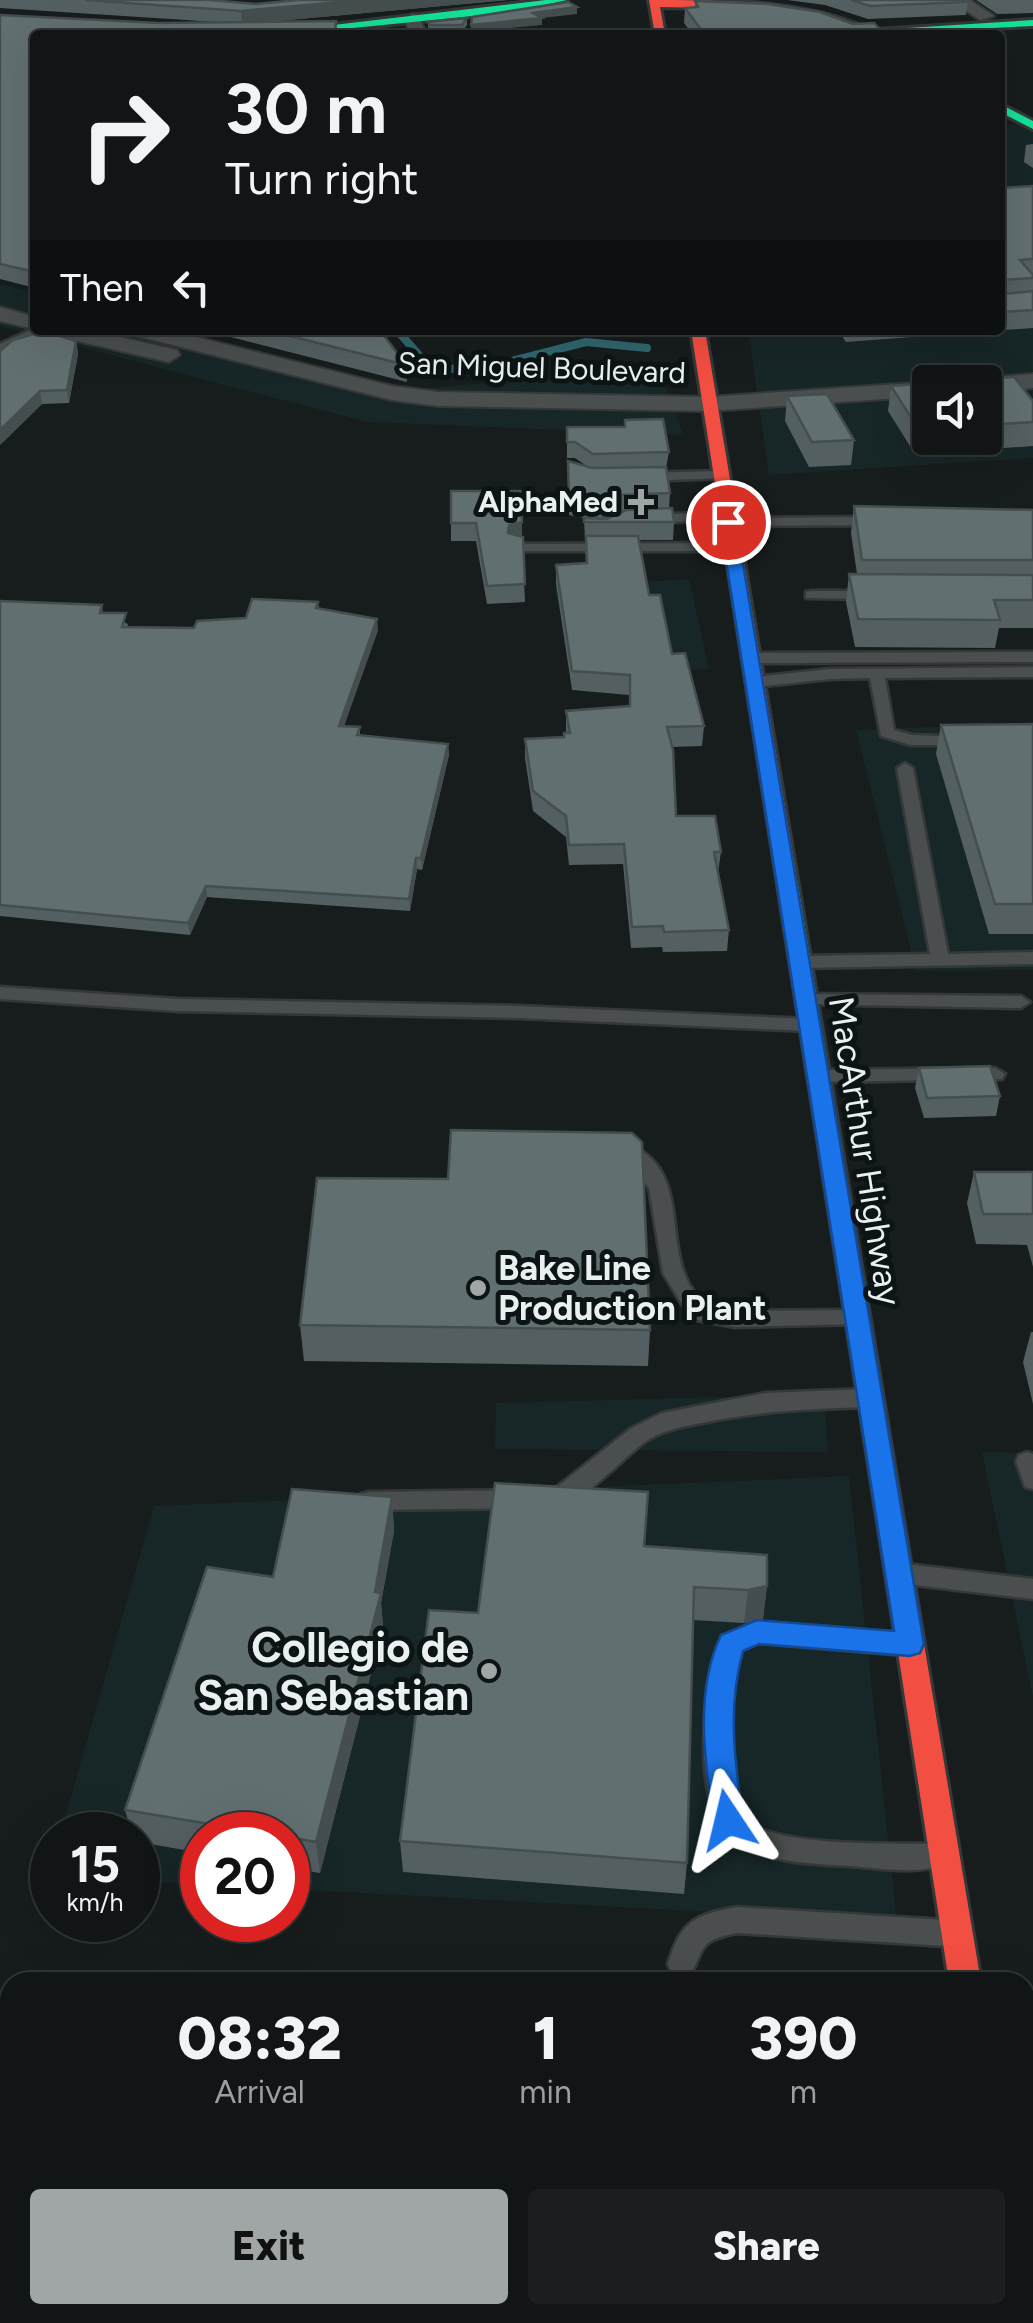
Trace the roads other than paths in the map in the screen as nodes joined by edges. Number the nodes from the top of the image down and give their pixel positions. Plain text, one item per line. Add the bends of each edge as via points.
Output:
1 (562, 0) edge
2 (958, 0) edge
3 (654, 2) edge
4 (986, 16) dead end
5 (1033, 22) edge
6 (416, 27) edge
7 (351, 30) edge
8 (659, 30) edge
9 (858, 30) edge
10 (914, 30) edge
11 (1005, 110) edge
12 (1033, 126) edge
13 (0, 294) edge
14 (30, 302) edge
15 (0, 314) edge
16 (30, 323) edge
17 (30, 334) edge
18 (92, 335) edge
19 (152, 335) edge
20 (699, 335) edge
21 (0, 348) edge
22 (179, 348) junction
23 (1033, 381) edge
24 (1002, 383) edge
25 (912, 391) edge
26 (709, 412) junction
27 (720, 476) junction
28 (620, 478) edge
29 (727, 519) junction
30 (636, 520) edge
31 (894, 521) edge
32 (732, 546) junction
33 (518, 548) edge
34 (811, 595) dead end
35 (885, 595) edge
36 (1033, 657) edge
37 (752, 670) junction
38 (1033, 672) edge
39 (877, 674) junction
40 (981, 740) edge
41 (906, 768) dead end
42 (1033, 958) edge
43 (940, 960) junction
44 (800, 962) junction
45 (0, 993) edge
46 (806, 1000) junction
47 (1021, 1002) dead end
48 (809, 1025) junction
49 (995, 1074) edge
50 (818, 1076) junction
51 (596, 1141) edge
52 (857, 1318) junction
53 (870, 1398) junction
54 (348, 1500) edge
55 (898, 1573) junction
56 (1033, 1589) edge
57 (910, 1644) junction
58 (944, 1856) junction
59 (957, 1934) junction
60 (682, 1964) dead end
61 (963, 1972) edge

1 - 6 main road
2 - 4 street
3 - 8 main road
3 - 9 main road via 745,7
5 - 10 main road
6 - 7 main road
11 - 12 main road
13 - 14 street
15 - 16 street
17 - 21 lane
18 - 22 street, San Miguel Boulevard
19 - 22 street, San Miguel Boulevard
20 - 26 main road, MacArthur Highway
22 - 26 street, San Miguel Boulevard via 334,396 418,411 520,418
23 - 24 street
25 - 26 street, San Miguel Boulevard
26 - 27 main road, MacArthur Highway
27 - 28 lane
27 - 29 main road, MacArthur Highway
29 - 30 lane
29 - 31 lane
29 - 32 main road, MacArthur Highway
32 - 33 lane
32 - 37 main road, MacArthur Highway
34 - 35 lane
36 - 37 lane
37 - 39 lane
37 - 44 main road, MacArthur Highway
38 - 39 lane
39 - 40 lane via 888,733 911,740
41 - 43 lane
42 - 43 lane
43 - 44 lane
44 - 46 main road, MacArthur Highway
45 - 48 lane via 178,1006
46 - 47 lane
46 - 48 main road, MacArthur Highway
48 - 50 main road, MacArthur Highway
49 - 50 lane
50 - 52 main road, MacArthur Highway
51 - 52 lane via 626,1150 662,1188 674,1276 700,1313 736,1320
52 - 53 main road, MacArthur Highway
53 - 54 lane via 765,1402 662,1422 563,1496
53 - 55 main road, MacArthur Highway
55 - 56 lane
55 - 57 main road, MacArthur Highway
57 - 58 main road, MacArthur Highway
57 - 58 lane via 757,1632 731,1643 718,1748 722,1796 728,1820 752,1840 814,1851
58 - 59 main road, MacArthur Highway
59 - 60 lane via 737,1920 704,1926 688,1938
59 - 61 main road, MacArthur Highway

